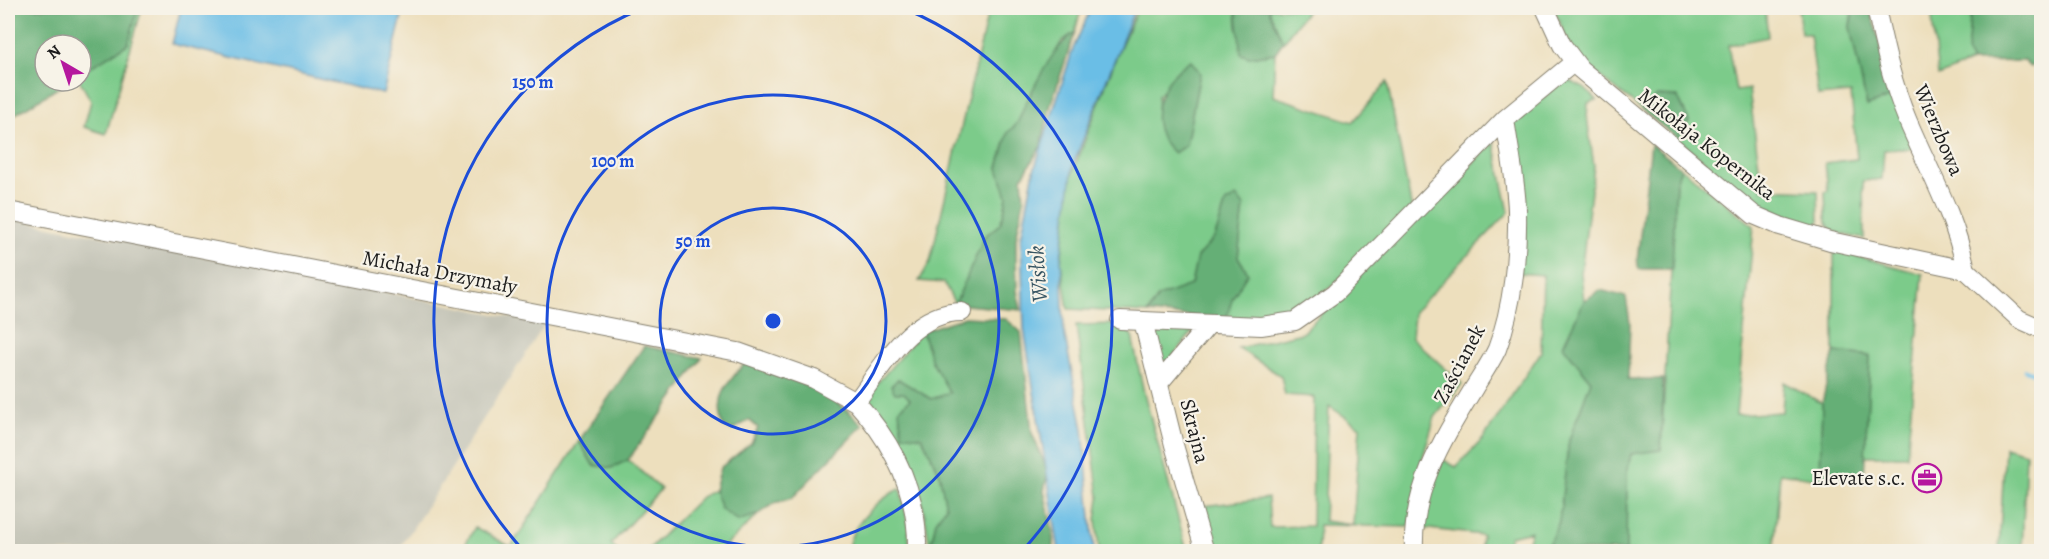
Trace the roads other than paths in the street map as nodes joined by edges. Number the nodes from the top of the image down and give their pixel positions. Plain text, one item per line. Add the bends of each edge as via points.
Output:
1 (1545, 8) edge
2 (1875, 8) edge
3 (1574, 63) junction
4 (1505, 119) junction
5 (8, 211) edge
6 (1966, 270) junction
7 (962, 312) dead end
8 (1120, 320) dead end
9 (1143, 321) junction
10 (1209, 324) junction
11 (2042, 329) edge
12 (1160, 382) junction
13 (856, 402) junction
14 (917, 552) edge
15 (1205, 552) edge
16 (1414, 552) edge

1 - 3 street, Mikołaja Kopernika
2 - 6 street, Wierzbowa via 1891,74 1907,119 1938,182 1961,243
3 - 4 street
3 - 6 street, Mikołaja Kopernika via 1754,215 1830,241
4 - 10 street via 1348,280 1308,314 1280,325
4 - 16 street, Zaścianek via 1517,209 1504,329 1496,351 1427,472 1418,505
5 - 13 street, Michała Drzymały via 738,352 814,379
6 - 11 street via 2019,319
7 - 13 street via 939,314 917,327
8 - 9 street
9 - 10 street
9 - 12 street, Skrajna
10 - 12 street
12 - 15 street, Skrajna
13 - 14 street, Michała Drzymały via 888,442 908,484

